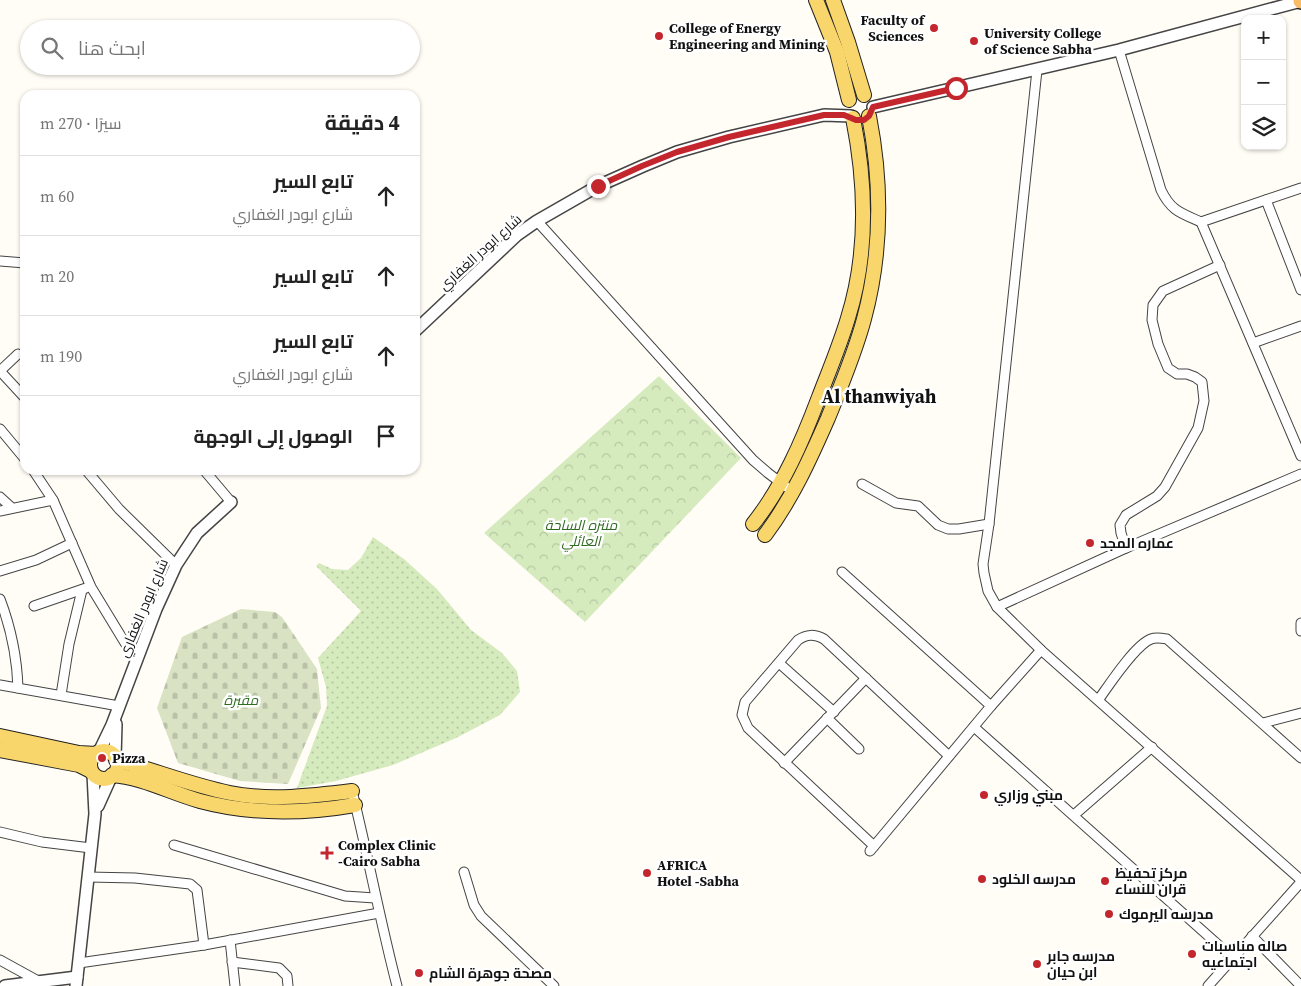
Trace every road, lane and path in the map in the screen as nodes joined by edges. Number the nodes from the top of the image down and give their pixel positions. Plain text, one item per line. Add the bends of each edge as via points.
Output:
1 (816, 0) edge
2 (834, 0) edge
3 (1301, 1) edge
4 (1119, 50) junction
5 (1037, 70) junction
6 (864, 95) junction
7 (849, 101) junction
8 (871, 112) junction
9 (824, 115) junction
10 (852, 117) junction
11 (1301, 188) edge
12 (1266, 200) junction
13 (537, 221) junction
14 (1201, 222) junction
15 (0, 261) edge
16 (20, 263) edge
17 (1220, 265) junction
18 (1301, 290) edge
19 (420, 326) edge
20 (1301, 326) edge
21 (1253, 343) junction
22 (18, 354) dead end
23 (0, 371) edge
24 (20, 393) edge
25 (0, 429) edge
26 (20, 453) edge
27 (1301, 456) edge
28 (1301, 474) edge
29 (36, 475) edge
30 (90, 475) edge
31 (208, 475) edge
32 (780, 484) junction
33 (862, 484) dead end
34 (793, 492) junction
35 (0, 497) edge
36 (53, 500) junction
37 (231, 502) joint
38 (12, 508) junction
39 (0, 511) edge
40 (753, 524) dead end
41 (989, 524) junction
42 (765, 535) dead end
43 (72, 543) junction
44 (1126, 548) junction
45 (176, 565) junction
46 (0, 572) edge
47 (842, 572) dead end
48 (86, 588) junction
49 (0, 598) edge
50 (34, 606) dead end
51 (997, 607) junction
52 (1301, 623) edge
53 (1301, 631) edge
54 (1041, 650) junction
55 (136, 661) junction
56 (779, 663) junction
57 (866, 678) junction
58 (0, 685) edge
59 (18, 688) junction
60 (61, 695) junction
61 (1099, 699) junction
62 (991, 706) junction
63 (118, 709) junction
64 (1301, 713) edge
65 (831, 715) junction
66 (1263, 723) junction
67 (974, 727) junction
68 (0, 736) edge
69 (1152, 747) junction
70 (859, 749) dead end
71 (0, 750) edge
72 (97, 753) junction
73 (949, 756) junction
74 (1301, 758) edge
75 (116, 759) junction
76 (784, 763) junction
77 (92, 773) junction
78 (112, 776) junction
79 (352, 791) joint
80 (355, 806) junction
81 (95, 814) junction
82 (1074, 815) junction
83 (0, 832) edge
84 (174, 846) dead end
85 (91, 848) junction
86 (464, 872) dead end
87 (88, 877) junction
88 (1301, 881) edge
89 (375, 898) junction
90 (378, 913) junction
91 (1252, 936) junction
92 (230, 940) junction
93 (204, 944) junction
94 (1233, 958) junction
95 (0, 960) edge
96 (232, 962) junction
97 (79, 963) junction
98 (40, 982) junction
99 (76, 982) edge
100 (5, 986) edge
101 (235, 986) edge
102 (288, 986) edge
103 (397, 986) edge
104 (554, 986) edge
105 (1208, 986) edge
106 (1301, 986) edge

1 - 7 main road via 837,52
2 - 6 main road
3 - 4 street
4 - 5 street
4 - 14 street via 1167,203
5 - 8 street
5 - 41 street
6 - 7 main road via 856,95
6 - 8 main road via 870,100
7 - 9 street, شارع ابودر الغفاري
7 - 10 main road via 847,110
8 - 10 main road via 864,120
8 - 34 main road via 878,184 874,274 851,362
9 - 10 street, شارع ابودر الغفاري
9 - 13 street, شارع ابودر الغفاري via 677,152 598,186
10 - 32 main road via 862,185 858,274 848,317 830,369 802,442
11 - 12 street
12 - 14 street
12 - 18 street
13 - 19 street, شارع ابودر الغفاري via 517,235
13 - 32 street via 753,460
14 - 17 street
15 - 16 street
17 - 21 street
17 - 44 street via 1163,291 1153,305 1152,320 1168,368 1202,382 1204,401 1198,428 1165,487 1157,496 1126,515 1120,525
20 - 21 street
21 - 27 street
22 - 23 street
23 - 24 street
25 - 26 street
28 - 44 street
29 - 36 street
30 - 45 street via 119,509
31 - 37 street
32 - 34 street
32 - 40 main road
33 - 41 street via 896,503 918,506 948,529
34 - 42 main road
35 - 38 street
36 - 38 street
36 - 43 street
37 - 45 street, شارع ابودر الغفاري via 197,533
38 - 39 street
41 - 51 street via 984,573 988,591
43 - 46 street
43 - 48 street
44 - 51 street
45 - 55 street, شارع ابودر الغفاري
47 - 62 street
48 - 50 street
48 - 55 street
48 - 60 street via 70,644
49 - 59 street via 16,651
51 - 54 street
52 - 53 street
54 - 61 street
54 - 62 street
55 - 63 street, شارع ابودر الغفاري
56 - 57 street via 798,640 811,634 818,635
56 - 65 street
56 - 76 street via 745,702 742,715 748,728
57 - 65 street
57 - 73 street
58 - 59 street
59 - 60 street
60 - 63 street
61 - 66 street via 1137,650 1158,637 1167,639
61 - 69 street
62 - 67 street
63 - 72 street, شارع ابودر الغفاري
63 - 75 street, شارع ابودر الغفاري
64 - 66 street
65 - 70 street
65 - 76 street
66 - 74 street
67 - 73 street
67 - 82 street
68 - 72 main road via 79,753
69 - 82 street
69 - 88 street
71 - 77 main road via 79,765
72 - 75 main road via 108,752
72 - 77 main road via 91,760
73 - 76 street via 872,848
75 - 78 main road via 117,767
75 - 79 main road via 230,793 290,796
77 - 78 main road via 104,778
77 - 81 street
78 - 80 main road via 130,778 199,801 255,812 308,812
78 - 81 street
79 - 80 street
80 - 89 street
81 - 85 street
82 - 94 street
83 - 85 street via 42,842
84 - 89 street via 345,896
85 - 87 street
86 - 104 street via 474,905 481,916
87 - 93 street via 190,884 197,890
87 - 97 street
88 - 91 street
89 - 90 street
90 - 92 street
90 - 103 street
91 - 94 street
91 - 106 street
92 - 93 street
92 - 96 street
93 - 97 street
94 - 105 street
95 - 98 street
96 - 101 street
96 - 102 street via 280,968 287,976
97 - 99 street
98 - 99 street
98 - 100 street

